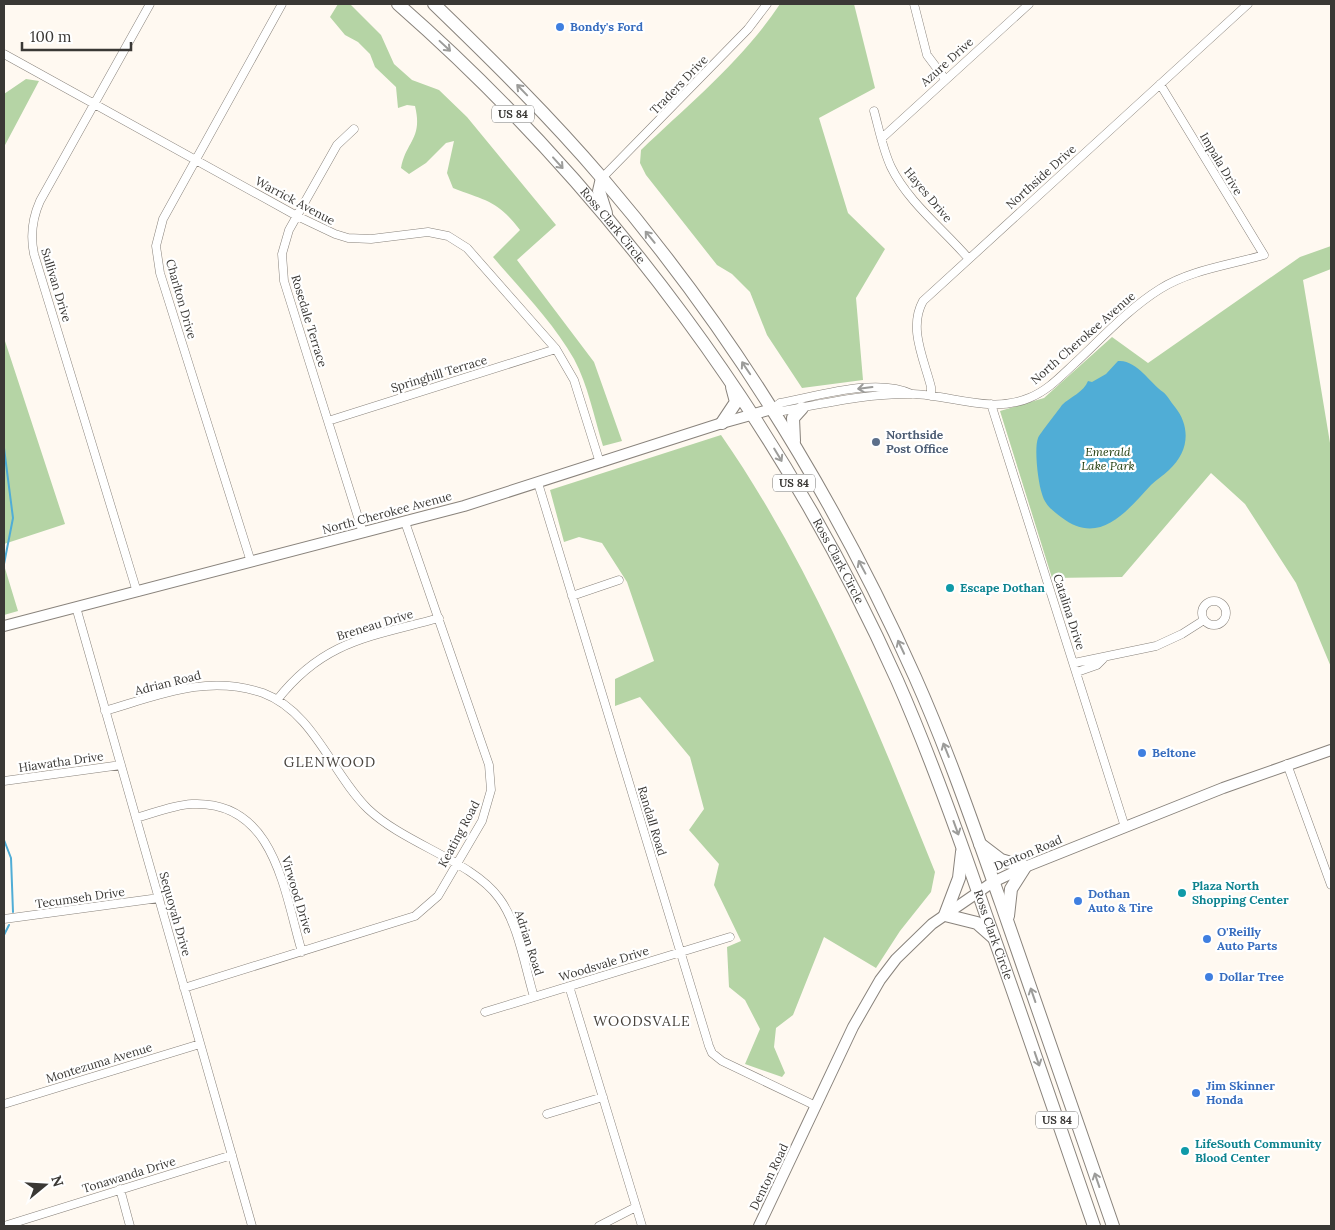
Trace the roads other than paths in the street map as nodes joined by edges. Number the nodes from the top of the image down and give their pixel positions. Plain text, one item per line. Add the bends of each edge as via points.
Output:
1 (150, 4) edge
2 (282, 4) edge
3 (398, 4) edge
4 (434, 4) edge
5 (767, 4) edge
6 (914, 4) edge
7 (1029, 4) edge
8 (1248, 4) edge
9 (4, 54) edge
10 (505, 72) junction
11 (945, 79) junction
12 (1160, 84) junction
13 (491, 90) junction
14 (94, 104) junction
15 (874, 111) dead end
16 (354, 129) dead end
17 (882, 138) junction
18 (196, 160) junction
19 (602, 178) junction
20 (297, 216) junction
21 (609, 222) junction
22 (1264, 255) joint
23 (968, 258) junction
24 (700, 303) junction
25 (682, 316) junction
26 (556, 349) junction
27 (731, 382) junction
28 (912, 394) junction
29 (931, 396) junction
30 (991, 404) junction
31 (802, 408) junction
32 (772, 409) junction
33 (752, 414) junction
34 (328, 421) junction
35 (722, 423) junction
36 (795, 449) junction
37 (600, 464) junction
38 (538, 483) junction
39 (405, 522) junction
40 (363, 533) junction
41 (251, 562) junction
42 (619, 580) dead end
43 (137, 592) junction
44 (572, 596) junction
45 (76, 607) junction
46 (884, 610) junction
47 (439, 618) junction
48 (868, 619) junction
49 (1204, 620) dead end
50 (4, 626) edge
51 (1103, 659) junction
52 (1074, 664) junction
53 (1077, 672) junction
54 (277, 700) junction
55 (105, 710) junction
56 (933, 718) junction
57 (916, 725) junction
58 (1331, 750) edge
59 (1287, 764) junction
60 (121, 765) junction
61 (4, 781) edge
62 (943, 792) junction
63 (963, 796) junction
64 (136, 818) junction
65 (1125, 827) junction
66 (980, 844) junction
67 (962, 847) junction
68 (457, 865) junction
69 (1025, 867) junction
70 (993, 882) junction
71 (1331, 885) edge
72 (978, 892) junction
73 (159, 898) junction
74 (945, 915) junction
75 (4, 919) edge
76 (1007, 921) junction
77 (730, 937) dead end
78 (994, 938) junction
79 (302, 952) junction
80 (680, 952) junction
81 (569, 986) junction
82 (184, 988) junction
83 (534, 997) junction
84 (485, 1012) dead end
85 (200, 1044) junction
86 (1048, 1093) junction
87 (1068, 1094) junction
88 (603, 1097) junction
89 (4, 1104) edge
90 (816, 1106) junction
91 (547, 1114) dead end
92 (232, 1155) junction
93 (120, 1189) junction
94 (636, 1207) junction
95 (4, 1226) edge
96 (130, 1226) edge
97 (252, 1226) edge
98 (598, 1226) edge
99 (642, 1226) edge
100 (759, 1226) edge
101 (1094, 1226) edge
102 (1114, 1226) edge

1 - 14 street, Sullivan Drive
2 - 18 street, Charlton Drive
3 -> 13 highway, Ross Clark Circle / US 84
4 - 10 highway, Ross Clark Circle / US 84
5 - 19 street, Traders Drive via 748,29
6 - 11 street via 927,54
7 - 11 street, Azure Drive
8 - 12 street, Northside Drive
9 - 14 street, Warrick Avenue
10 - 13 highway
19 -> 10 highway, Ross Clark Circle / US 84
11 - 17 street, Azure Drive
12 - 22 street, Impala Drive
12 - 23 street, Northside Drive
13 -> 21 highway, Ross Clark Circle / US 84
14 - 18 street, Warrick Avenue
14 - 43 street, Sullivan Drive via 40,201 31,240
15 - 17 street, Hayes Drive
16 - 20 street, Rosedale Terrace via 337,145
17 - 23 street, Hayes Drive via 890,166 900,182
18 - 20 street, Warrick Avenue
18 - 41 street, Charlton Drive via 160,225 157,264
19 - 21 highway via 599,191
24 -> 19 highway, Ross Clark Circle / US 84
20 - 26 street, Warrick Avenue via 348,238 371,239 428,232 459,241 479,259
20 - 34 street, Rosedale Terrace via 284,246 282,272
21 - 25 highway, Ross Clark Circle / US 84
22 - 30 street, North Cherokee Avenue via 1170,284 1141,304 1047,388 1019,402
23 - 29 street, Northside Drive via 929,294 918,309 916,330
24 - 25 highway
32 -> 24 highway, Ross Clark Circle / US 84
25 - 27 highway, Ross Clark Circle / US 84
26 - 34 street, Springhill Terrace
26 - 37 street, Warrick Avenue via 574,380
27 - 33 highway, Ross Clark Circle / US 84
27 - 35 highway via 736,402
28 - 29 street, North Cherokee Avenue
28 - 31 street, North Cherokee Avenue via 870,395
28 -> 32 street, North Cherokee Avenue via 900,388 870,387 780,403
29 - 30 street, North Cherokee Avenue
30 - 52 street, Catalina Drive
31 - 32 street, North Cherokee Avenue
31 - 36 highway via 793,418
32 - 33 street, North Cherokee Avenue
32 - 36 highway, Ross Clark Circle / US 84
33 - 35 street, North Cherokee Avenue
33 -> 48 highway, Ross Clark Circle / US 84 via 813,515
34 - 40 street, Rosedale Terrace
35 - 37 street, North Cherokee Avenue
46 -> 36 highway, Ross Clark Circle / US 84
37 - 38 street, North Cherokee Avenue
38 - 39 street, North Cherokee Avenue
38 - 44 street, Randall Road
39 - 40 street, North Cherokee Avenue
39 - 47 street, Keating Road
40 - 41 street, North Cherokee Avenue
41 - 43 street, North Cherokee Avenue
42 - 44 street
43 - 45 street, North Cherokee Avenue
44 - 80 street, Randall Road
45 - 50 street, North Cherokee Avenue
45 - 55 street, Sequoyah Drive
46 - 48 highway
56 -> 46 highway, Ross Clark Circle / US 84
47 - 54 street, Breneau Drive via 333,650 306,668
47 - 68 street, Keating Road via 491,773 491,790 485,813
48 - 57 highway, Ross Clark Circle / US 84
49 - 51 street via 1156,646
51 - 52 street
51 - 53 street
52 - 53 street, Catalina Drive
53 - 65 street, Catalina Drive
54 - 55 street, Adrian Road via 235,686 211,684
54 - 68 street, Adrian Road via 300,719 368,809 403,836
55 - 60 street, Sequoyah Drive
56 - 57 highway
63 -> 56 highway, Ross Clark Circle / US 84
57 - 62 highway, Ross Clark Circle / US 84
58 - 59 street, Denton Road
59 - 65 street, Denton Road
59 - 71 street
60 - 61 street, Hiawatha Drive
60 - 64 street, Sequoyah Drive
62 - 63 highway
62 -> 67 highway, Ross Clark Circle / US 84
63 - 66 highway, Ross Clark Circle / US 84
64 - 73 street, Sequoyah Drive
64 - 79 street, Virwood Drive via 176,806 201,804 224,808 247,821 271,851
65 - 69 street, Denton Road
66 - 69 highway via 1002,860
66 - 70 highway, Ross Clark Circle / US 84
67 - 72 highway, Ross Clark Circle / US 84
67 - 74 highway via 959,878
68 - 79 street, Keating Road via 433,902 415,916
68 - 83 street, Adrian Road via 488,885 504,906
69 - 70 street, Denton Road
69 - 76 highway via 1011,889
70 - 72 street, Denton Road
70 - 76 highway, Ross Clark Circle / US 84
72 - 74 street, Denton Road
72 - 78 highway, Ross Clark Circle / US 84
73 - 75 street, Tecumseh Drive
73 - 82 street, Sequoyah Drive
74 - 78 highway via 977,923
74 - 90 street, Denton Road via 916,939 880,980 853,1027
87 -> 76 highway, Ross Clark Circle / US 84
77 - 80 street, Woodsvale Drive
78 -> 86 highway, Ross Clark Circle / US 84
79 - 82 street, Keating Road
80 - 81 street, Woodsvale Drive
80 - 90 street, Randall Road via 706,1039 716,1058
81 - 83 street, Woodsvale Drive
81 - 88 street
82 - 85 street, Sequoyah Drive
83 - 84 street, Woodsvale Drive
85 - 89 street, Montezuma Avenue
85 - 92 street, Sequoyah Drive
86 - 87 highway
86 - 101 highway, Ross Clark Circle / US 84
102 -> 87 highway, Ross Clark Circle / US 84
88 - 91 street
88 - 94 street
90 - 100 street, Denton Road
92 - 93 street, Tonawanda Drive
92 - 97 street, Sequoyah Drive
93 - 95 street, Tonawanda Drive
93 - 96 street
94 - 98 street
94 - 99 street

